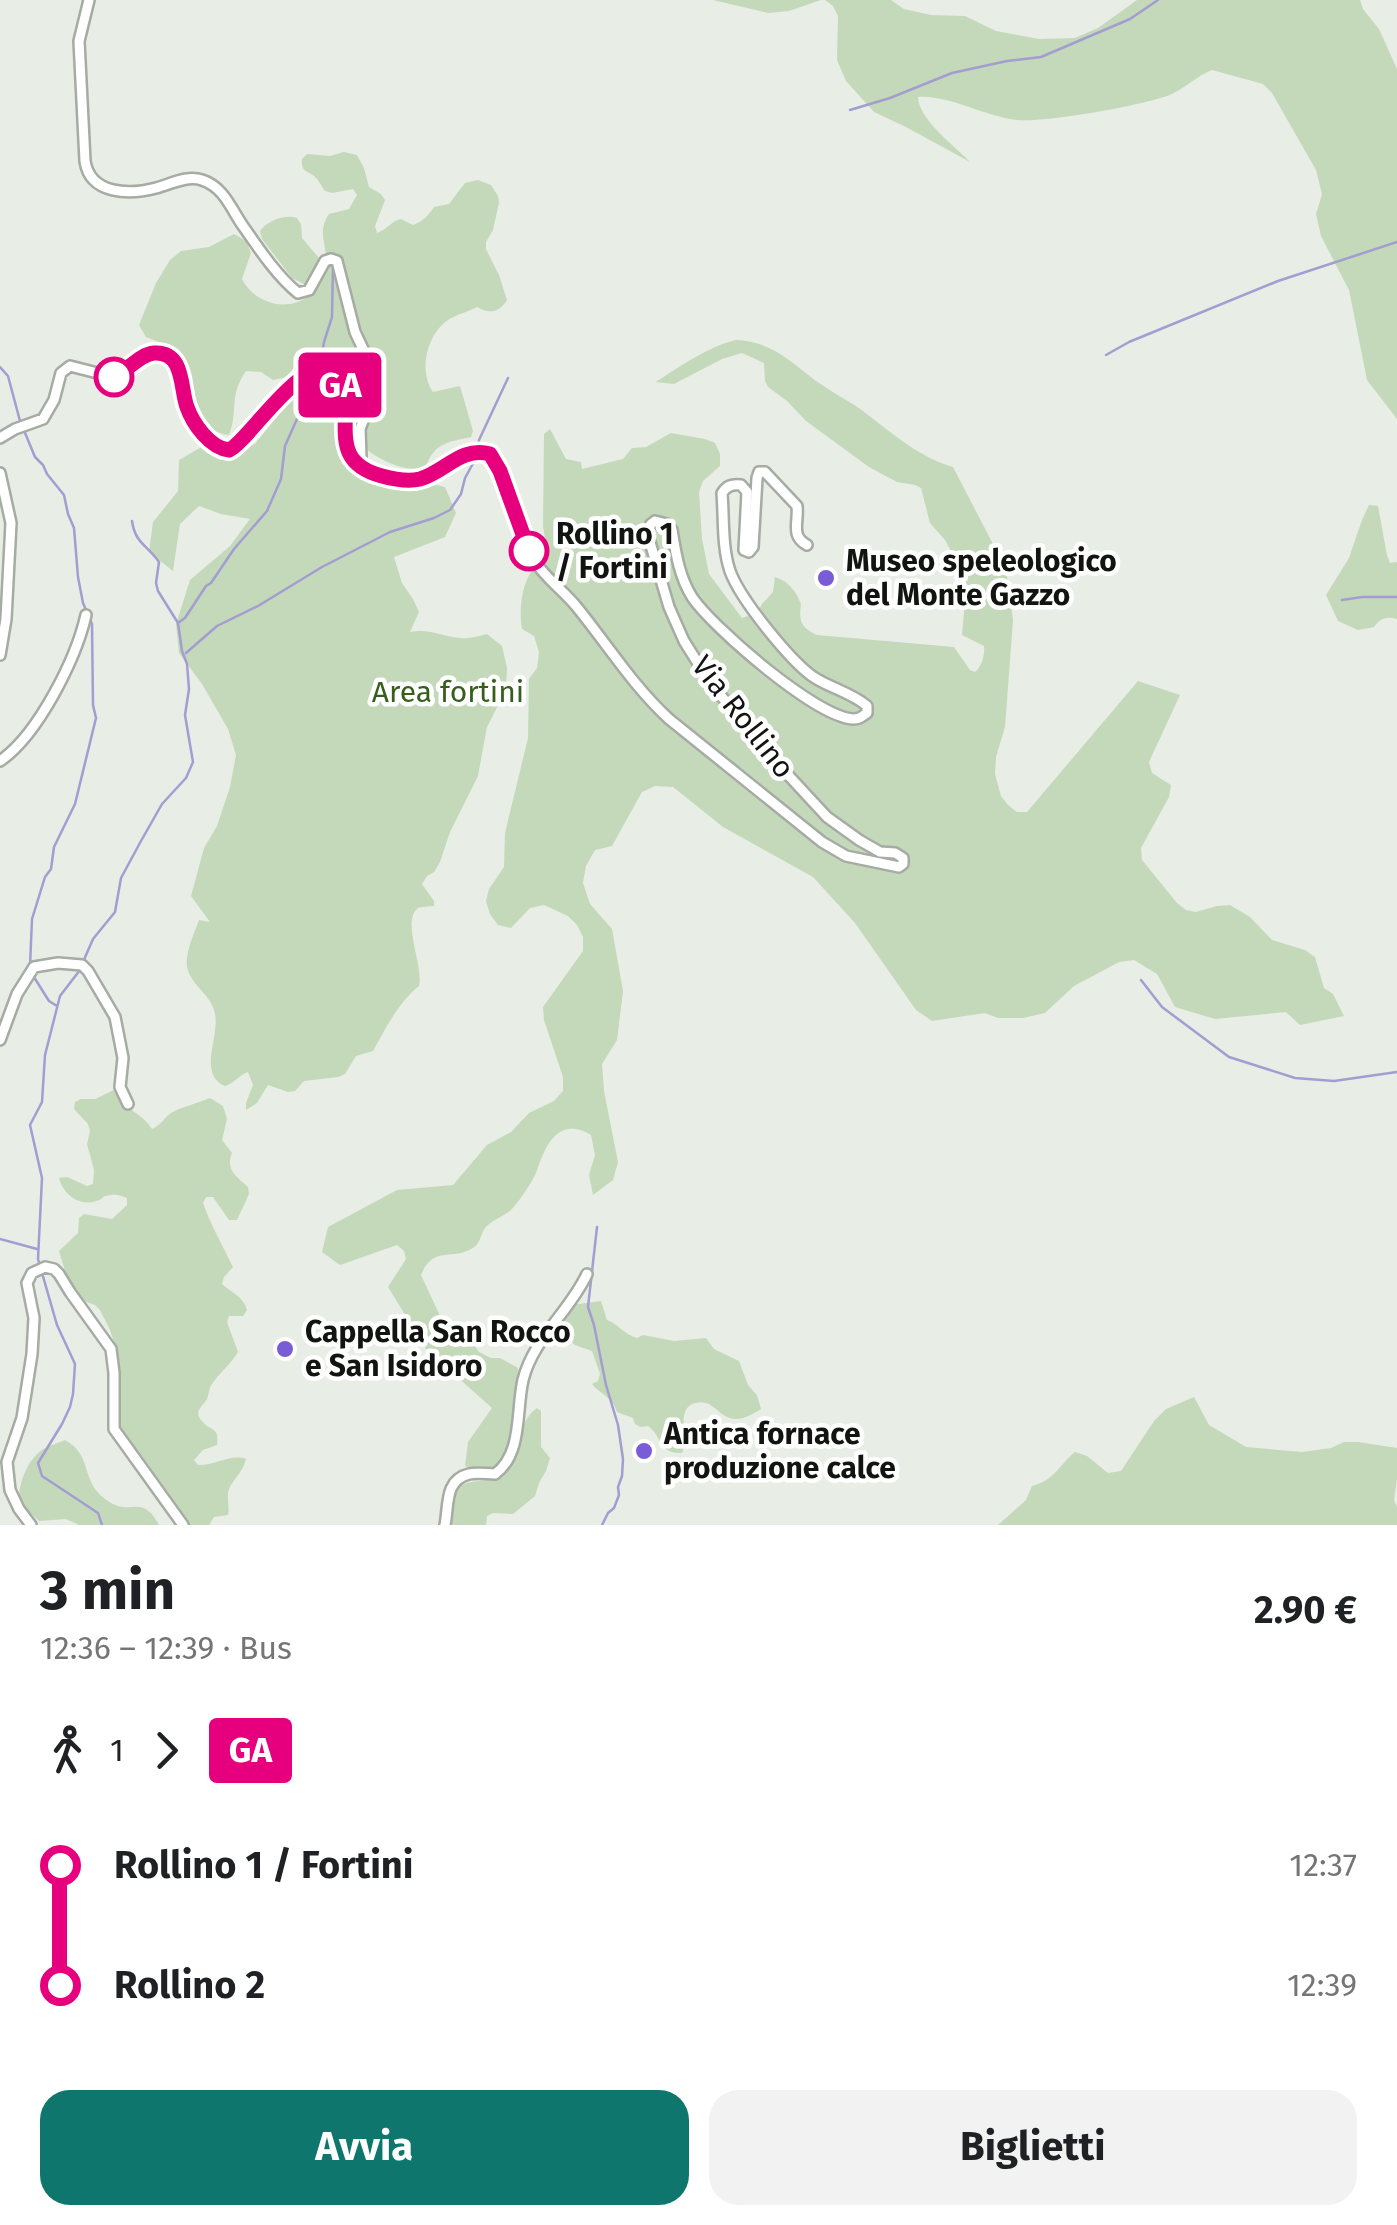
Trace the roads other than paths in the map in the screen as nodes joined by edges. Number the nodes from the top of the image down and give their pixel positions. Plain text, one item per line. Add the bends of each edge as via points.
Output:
1 (89, 0) edge
2 (0, 438) edge
3 (358, 464) junction
4 (0, 473) edge
5 (807, 545) dead end
6 (86, 616) dead end
7 (0, 655) edge
8 (0, 761) edge
9 (0, 1040) edge
10 (128, 1104) dead end
11 (588, 1274) dead end
12 (31, 1525) edge
13 (183, 1525) edge
14 (445, 1525) edge

1 - 3 street via 79,41 88,174 102,186 132,192 206,181 230,202 298,293 309,290 326,261 337,261 354,332 370,366
2 - 3 street via 43,419 66,367 113,377 155,353 176,362 190,414 209,440 229,450 302,376 332,373
3 - 5 street, Via Rollino via 382,476 415,480 473,452 490,454 535,562 651,703 822,842 846,856 899,867 900,855 880,852 827,817 711,684 668,607 647,532 655,522 672,530 687,588 732,639 822,708 862,718 867,706 809,674 741,591 727,556 722,493 733,484 747,492 743,540 749,552 757,478 768,474 797,506 796,536
4 - 7 street via 11,524
6 - 8 street via 68,671
9 - 10 street via 34,967 82,965 115,1017 120,1087
11 - 14 street via 526,1373 504,1466 495,1474 468,1474 453,1485
12 - 13 street via 10,1490 7,1462 30,1376 34,1318 26,1283 45,1267 60,1274 111,1349 114,1429

